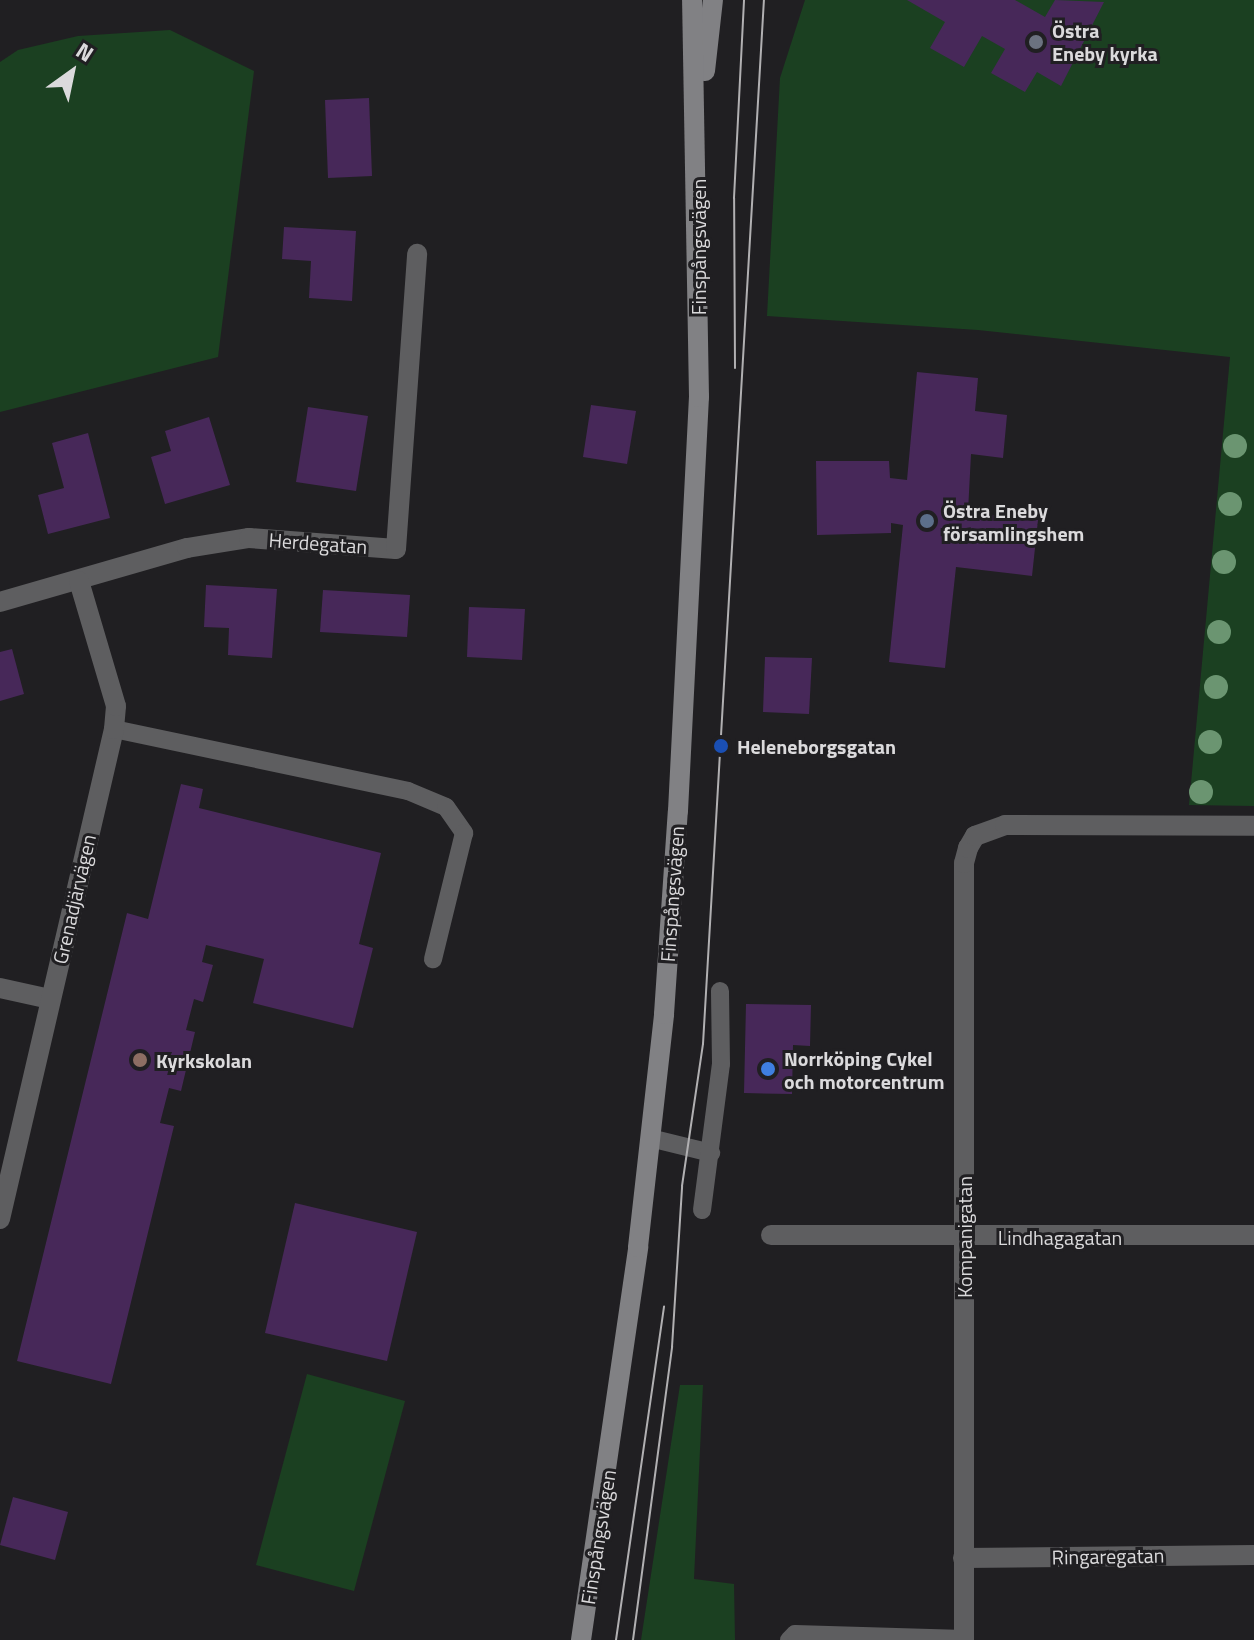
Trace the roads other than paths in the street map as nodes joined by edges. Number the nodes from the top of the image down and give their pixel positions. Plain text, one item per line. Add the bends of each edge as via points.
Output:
1 (692, 0) edge
2 (713, 0) edge
3 (698, 143) junction
4 (417, 254) dead end
5 (79, 581) junction
6 (0, 602) edge
7 (114, 729) junction
8 (1254, 826) edge
9 (433, 959) dead end
10 (0, 988) edge
11 (720, 991) dead end
12 (50, 999) junction
13 (650, 1138) junction
14 (711, 1153) junction
15 (702, 1210) dead end
16 (0, 1219) edge
17 (771, 1235) dead end
18 (1254, 1235) edge
19 (964, 1238) junction
20 (1254, 1555) edge
21 (963, 1558) junction
22 (964, 1639) edge
23 (581, 1640) edge
24 (789, 1640) edge

1 - 3 main road, Finspångsvägen
2 - 3 main road, Finspångsvägen
3 - 13 main road, Finspångsvägen via 699,397 675,858
4 - 5 street, Herdegatan via 396,549 249,538 187,548
5 - 6 street, Herdegatan
5 - 7 street, Grenadjärvägen via 116,706
7 - 9 lane via 408,791 446,807 464,833
7 - 12 street, Grenadjärvägen
8 - 19 street, Kompanigatan via 1005,825 975,836 964,863
10 - 12 street
11 - 14 lane via 721,1064
12 - 16 street, Grenadjärvägen
13 - 14 lane
13 - 23 main road, Finspångsvägen
14 - 15 lane
17 - 19 street, Lindhagagatan
18 - 19 street, Lindhagagatan
19 - 21 street, Kompanigatan
20 - 21 street, Ringaregatan
21 - 22 street, Kompanigatan
22 - 24 lane via 795,1634

